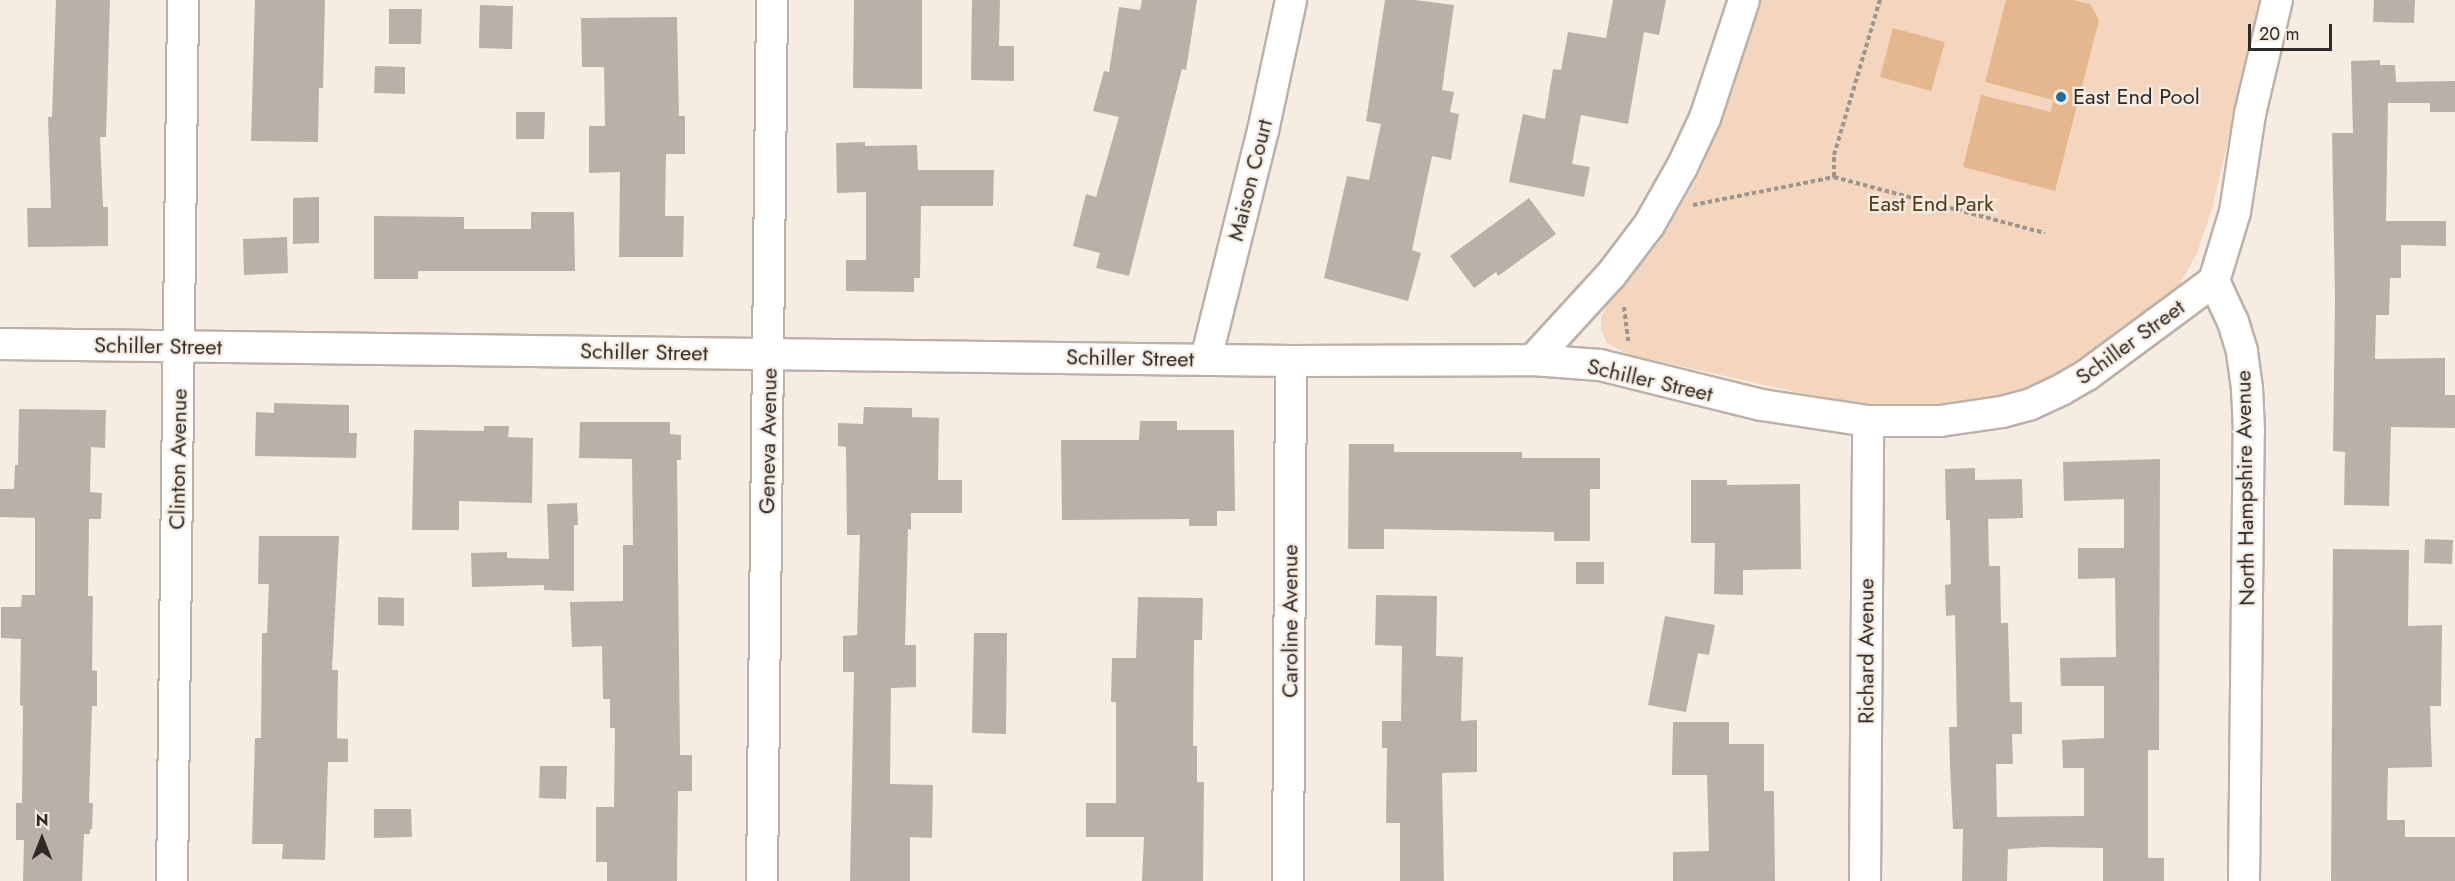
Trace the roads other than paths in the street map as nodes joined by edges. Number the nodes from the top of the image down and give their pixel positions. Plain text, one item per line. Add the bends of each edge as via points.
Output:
1 (183, 0) edge
2 (772, 0) edge
3 (1291, 0) edge
4 (1744, 0) edge
5 (2277, 0) edge
6 (2214, 281) junction
7 (0, 344) edge
8 (180, 346) junction
9 (770, 354) junction
10 (1206, 359) junction
11 (1533, 360) junction
12 (1291, 361) junction
13 (1868, 421) junction
14 (172, 881) edge
15 (762, 881) edge
16 (1288, 881) edge
17 (1865, 881) edge
18 (2244, 881) edge

1 - 8 street, Clinton Avenue
2 - 9 street, Geneva Avenue
3 - 10 street, Maison Court
4 - 11 street via 1705,118 1649,225 1600,287
5 - 6 street via 2250,114 2235,212
6 - 13 street, Schiller Street via 2087,375 2029,405 1966,419
6 - 18 street, North Hampshire Avenue via 2234,322 2242,351 2247,399
7 - 8 street, Schiller Street
8 - 9 street, Schiller Street
8 - 14 street, Clinton Avenue
9 - 10 street, Schiller Street
9 - 15 street, Geneva Avenue
10 - 12 street, Schiller Street
11 - 12 street, Schiller Street
11 - 13 street, Schiller Street via 1600,365 1762,405
12 - 16 street, Caroline Avenue
13 - 17 street, Richard Avenue

